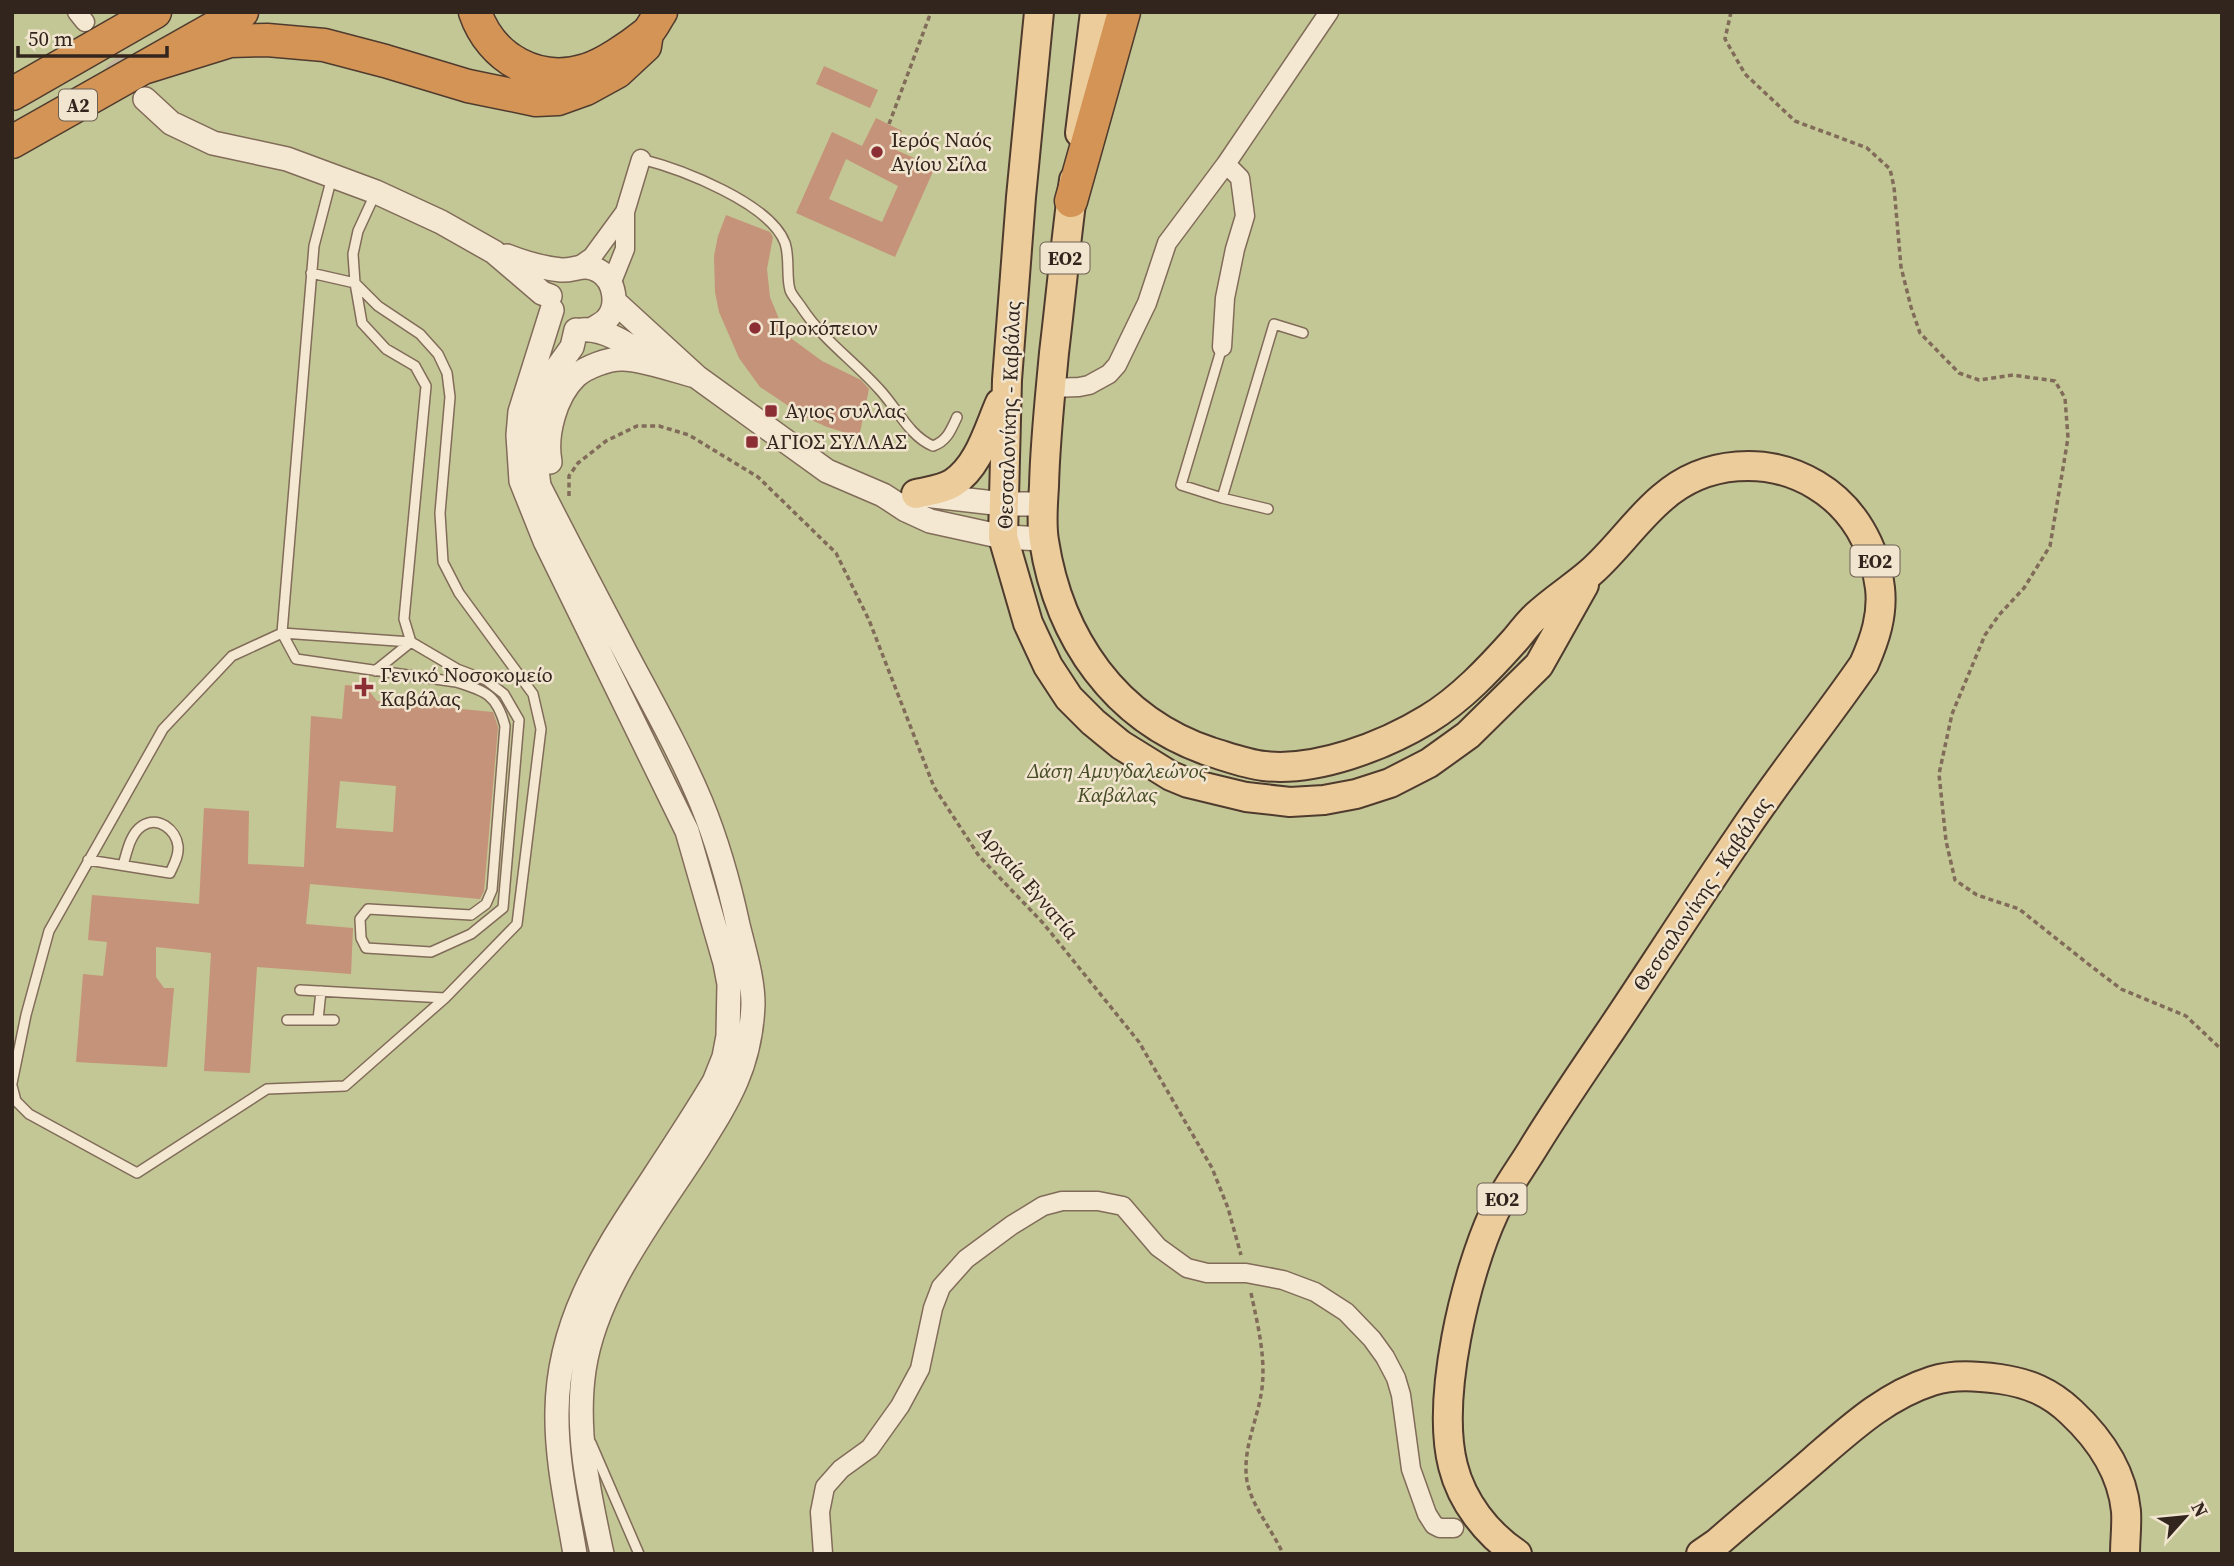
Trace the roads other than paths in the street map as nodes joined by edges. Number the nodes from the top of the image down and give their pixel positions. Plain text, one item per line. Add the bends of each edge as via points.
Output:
1 (120, 12) edge
2 (155, 12) edge
3 (242, 12) edge
4 (475, 12) edge
5 (1039, 12) edge
6 (1095, 12) edge
7 (1124, 12) edge
8 (1329, 12) edge
9 (654, 23) edge
10 (12, 80) edge
11 (144, 83) junction
12 (12, 93) edge
13 (12, 142) edge
14 (642, 159) joint
15 (1226, 164) junction
16 (332, 176) junction
17 (376, 192) junction
18 (1071, 201) junction
19 (625, 212) junction
20 (494, 252) junction
21 (571, 269) junction
22 (311, 274) junction
23 (355, 283) junction
24 (613, 293) junction
25 (551, 303) junction
26 (584, 330) junction
27 (1303, 333) dead end
28 (1222, 347) joint
29 (667, 369) junction
30 (696, 377) junction
31 (1007, 380) junction
32 (1051, 388) junction
33 (957, 417) dead end
34 (916, 494) junction
35 (883, 495) junction
36 (1222, 498) junction
37 (1003, 504) junction
38 (1043, 504) junction
39 (1268, 509) dead end
40 (1003, 537) junction
41 (1044, 539) junction
42 (568, 544) junction
43 (1592, 571) junction
44 (282, 633) junction
45 (411, 642) junction
46 (457, 669) junction
47 (375, 671) junction
48 (456, 682) junction
49 (88, 860) junction
50 (123, 865) junction
51 (300, 990) dead end
52 (321, 991) junction
53 (445, 998) junction
54 (287, 1020) dead end
55 (318, 1020) junction
56 (334, 1020) dead end
57 (12, 1084) edge
58 (580, 1414) junction
59 (1454, 1528) dead end
60 (575, 1554) edge
61 (602, 1554) edge
62 (639, 1554) edge
63 (823, 1554) edge
64 (1517, 1554) edge
65 (1701, 1554) edge
66 (2125, 1554) edge

1 - 10 highway
2 - 12 highway, Α2
3 - 11 highway, Α2
4 - 9 highway via 494,47 518,65 542,73 573,74 599,65
5 - 31 main road, Θεσσαλονίκης - Καβάλας / ΕΟ2
6 - 18 main road, Θεσσαλονίκης - Καβάλας / ΕΟ2
7 - 18 highway
8 - 15 street
9 - 11 highway via 645,46 617,72 558,99 536,100 468,86 324,45 267,40 230,41
11 - 13 highway, Α2
11 - 16 street via 171,123 213,143 287,159
14 - 19 street
14 - 33 lane via 695,176 776,226 785,244 790,291 814,327 879,389 925,443 942,443
15 - 28 street via 1240,178 1245,216 1225,298
15 - 32 street via 1167,243 1147,303 1117,365 1088,384
16 - 17 street
16 - 22 lane
17 - 20 street
17 - 23 lane via 358,231 353,254
18 - 32 main road, Θεσσαλονίκης - Καβάλας / ΕΟ2
19 - 21 street via 592,257
19 - 24 street via 625,249
20 - 21 street via 537,267
20 - 25 street
21 - 24 street via 583,266 600,271
21 - 25 street via 554,282
22 - 23 lane
22 - 44 lane
23 - 45 lane via 362,323 386,349 415,366 426,386 404,619
23 - 53 lane via 378,306 420,334 447,373 450,397 440,513 443,562 459,593 533,694 541,729 517,924
24 - 26 street via 608,319
24 - 30 street
25 - 26 street via 562,323
25 - 60 street via 520,412 524,491 677,805 725,963 730,1009 724,1057 714,1082 598,1263 565,1348 556,1410 560,1470
26 - 29 street via 628,345
26 - 42 street via 549,379 537,414 534,446 539,486
27 - 36 lane via 1274,324
28 - 36 lane via 1181,485
29 - 30 street
29 - 42 street via 623,358 576,376 566,390 548,451
30 - 35 street via 827,471
31 - 34 main road via 981,449 965,473 941,488
31 - 37 main road, Θεσσαλονίκης - Καβάλας / ΕΟ2
32 - 38 main road, Θεσσαλονίκης - Καβάλας / ΕΟ2
34 - 35 street
34 - 37 street
35 - 40 street via 930,521
36 - 39 lane
37 - 38 street
37 - 40 main road, Θεσσαλονίκης - Καβάλας / ΕΟ2
38 - 41 main road, Θεσσαλονίκης - Καβάλας / ΕΟ2
40 - 41 street
40 - 43 main road, Θεσσαλονίκης - Καβάλας / ΕΟ2 via 1028,622 1048,666 1069,698 1093,722 1171,776 1246,797 1290,802 1356,794 1390,783 1468,735 1539,665
41 - 43 main road, Θεσσαλονίκης - Καβάλας / ΕΟ2 via 1062,606 1080,645 1119,698 1170,734 1266,766 1336,759 1396,737 1431,717 1488,669 1535,616
42 - 58 street via 700,799 735,908 753,997 748,1044 734,1089 611,1287 586,1360
43 - 64 main road, Θεσσαλονίκης - Καβάλας / ΕΟ2 via 1661,498 1685,482 1726,468 1769,467 1823,489 1845,508 1871,548 1881,595 1879,619 1864,664 1740,835 1551,1118 1487,1229 1461,1318 1449,1394 1449,1440 1452,1466 1463,1495 1500,1543
44 - 45 lane
44 - 47 lane via 296,659
44 - 49 lane via 232,656 163,729
45 - 46 lane
45 - 47 lane
46 - 48 lane
46 - 48 lane via 486,680 504,694 519,720 503,908 471,934 431,952 366,948 360,919 368,909 471,915 486,904 492,890 505,726 500,706 481,690
47 - 48 lane
49 - 50 lane
49 - 57 lane via 49,931
50 - 50 lane via 170,873 178,845 172,830 162,823 141,826
51 - 52 lane
52 - 53 lane
52 - 55 lane
53 - 57 lane via 345,1086 267,1088 136,1172 29,1114 16,1101
54 - 55 lane
55 - 56 lane
58 - 61 street
58 - 62 lane
59 - 63 street via 1434,1525 1427,1514 1411,1469 1399,1387 1385,1357 1346,1312 1315,1292 1275,1278 1187,1268 1158,1247 1123,1206 1062,1201 1019,1220 966,1259 941,1287 920,1370 900,1406 870,1448 825,1487 820,1502
65 - 66 main road via 1873,1410 1905,1391 1959,1376 2038,1388 2085,1426 2121,1483

